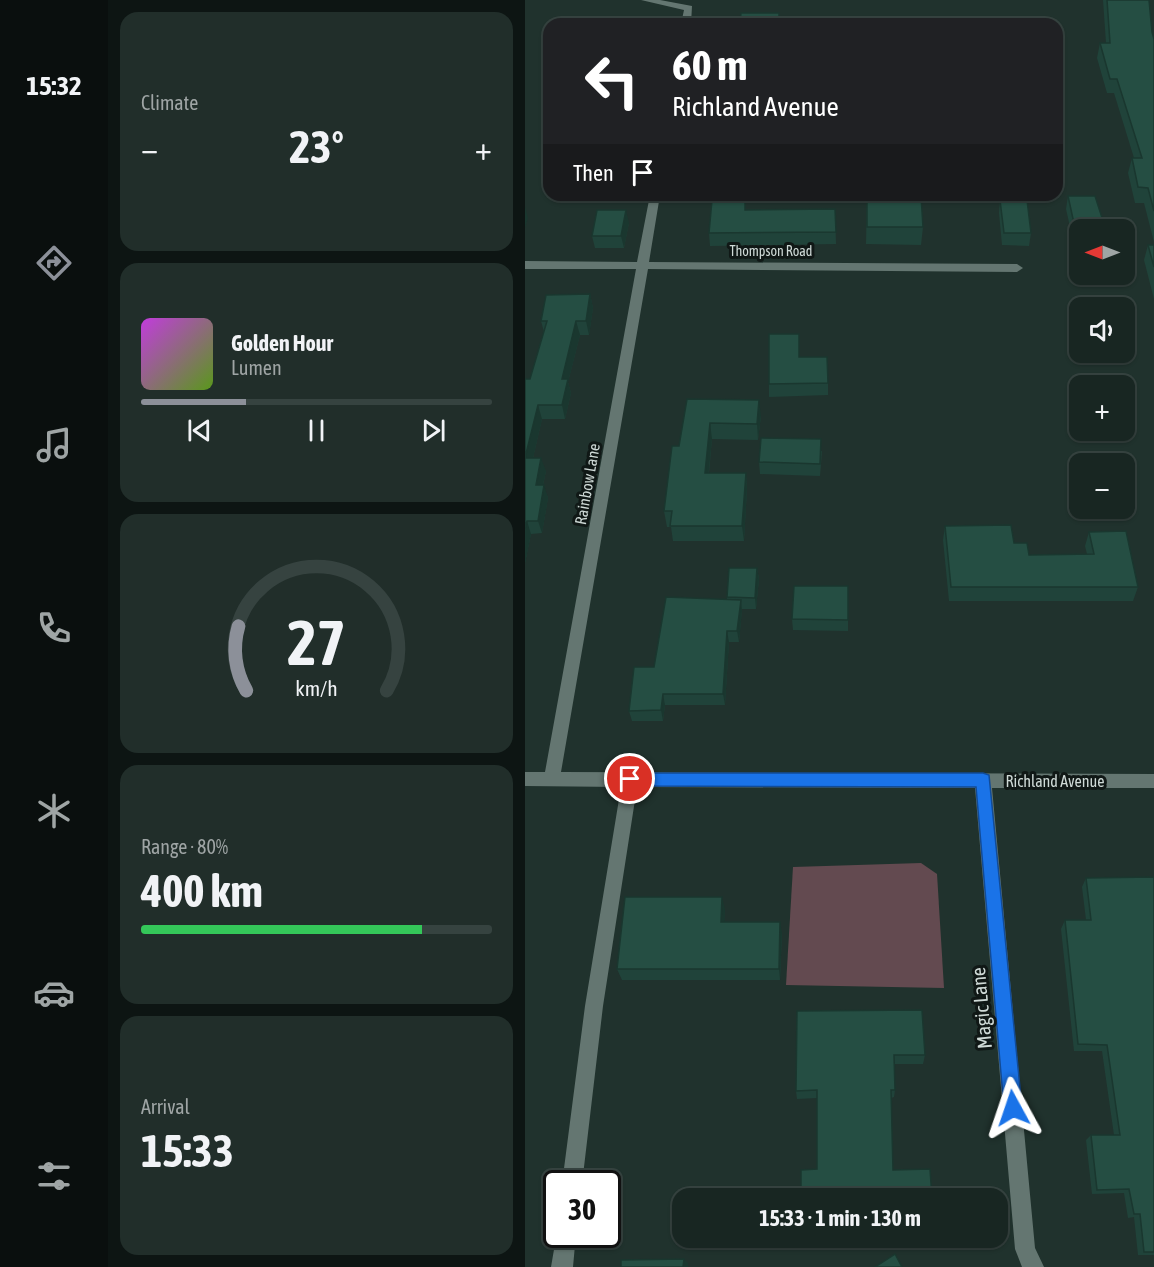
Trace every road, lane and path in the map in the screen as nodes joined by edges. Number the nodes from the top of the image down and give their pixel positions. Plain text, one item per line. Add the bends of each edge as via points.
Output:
1 (645, 0) edge
2 (687, 18) edge
3 (654, 201) edge
4 (525, 265) edge
5 (643, 265) junction
6 (1017, 268) dead end
7 (525, 779) edge
8 (552, 779) junction
9 (630, 779) junction
10 (983, 780) junction
11 (1154, 781) edge
12 (575, 1170) edge
13 (565, 1248) edge
14 (563, 1267) edge
15 (1033, 1267) edge

1 - 2 street via 689,8
3 - 5 street, Rainbow Lane
4 - 5 street, Thompson Road
5 - 6 street, Thompson Road
5 - 8 street, Rainbow Lane
7 - 8 street, Richland Avenue
8 - 9 street, Richland Avenue
9 - 10 street, Richland Avenue
9 - 12 street via 594,1005
10 - 11 street, Richland Avenue
10 - 15 street, Magic Lane via 1025,1249
13 - 14 street

